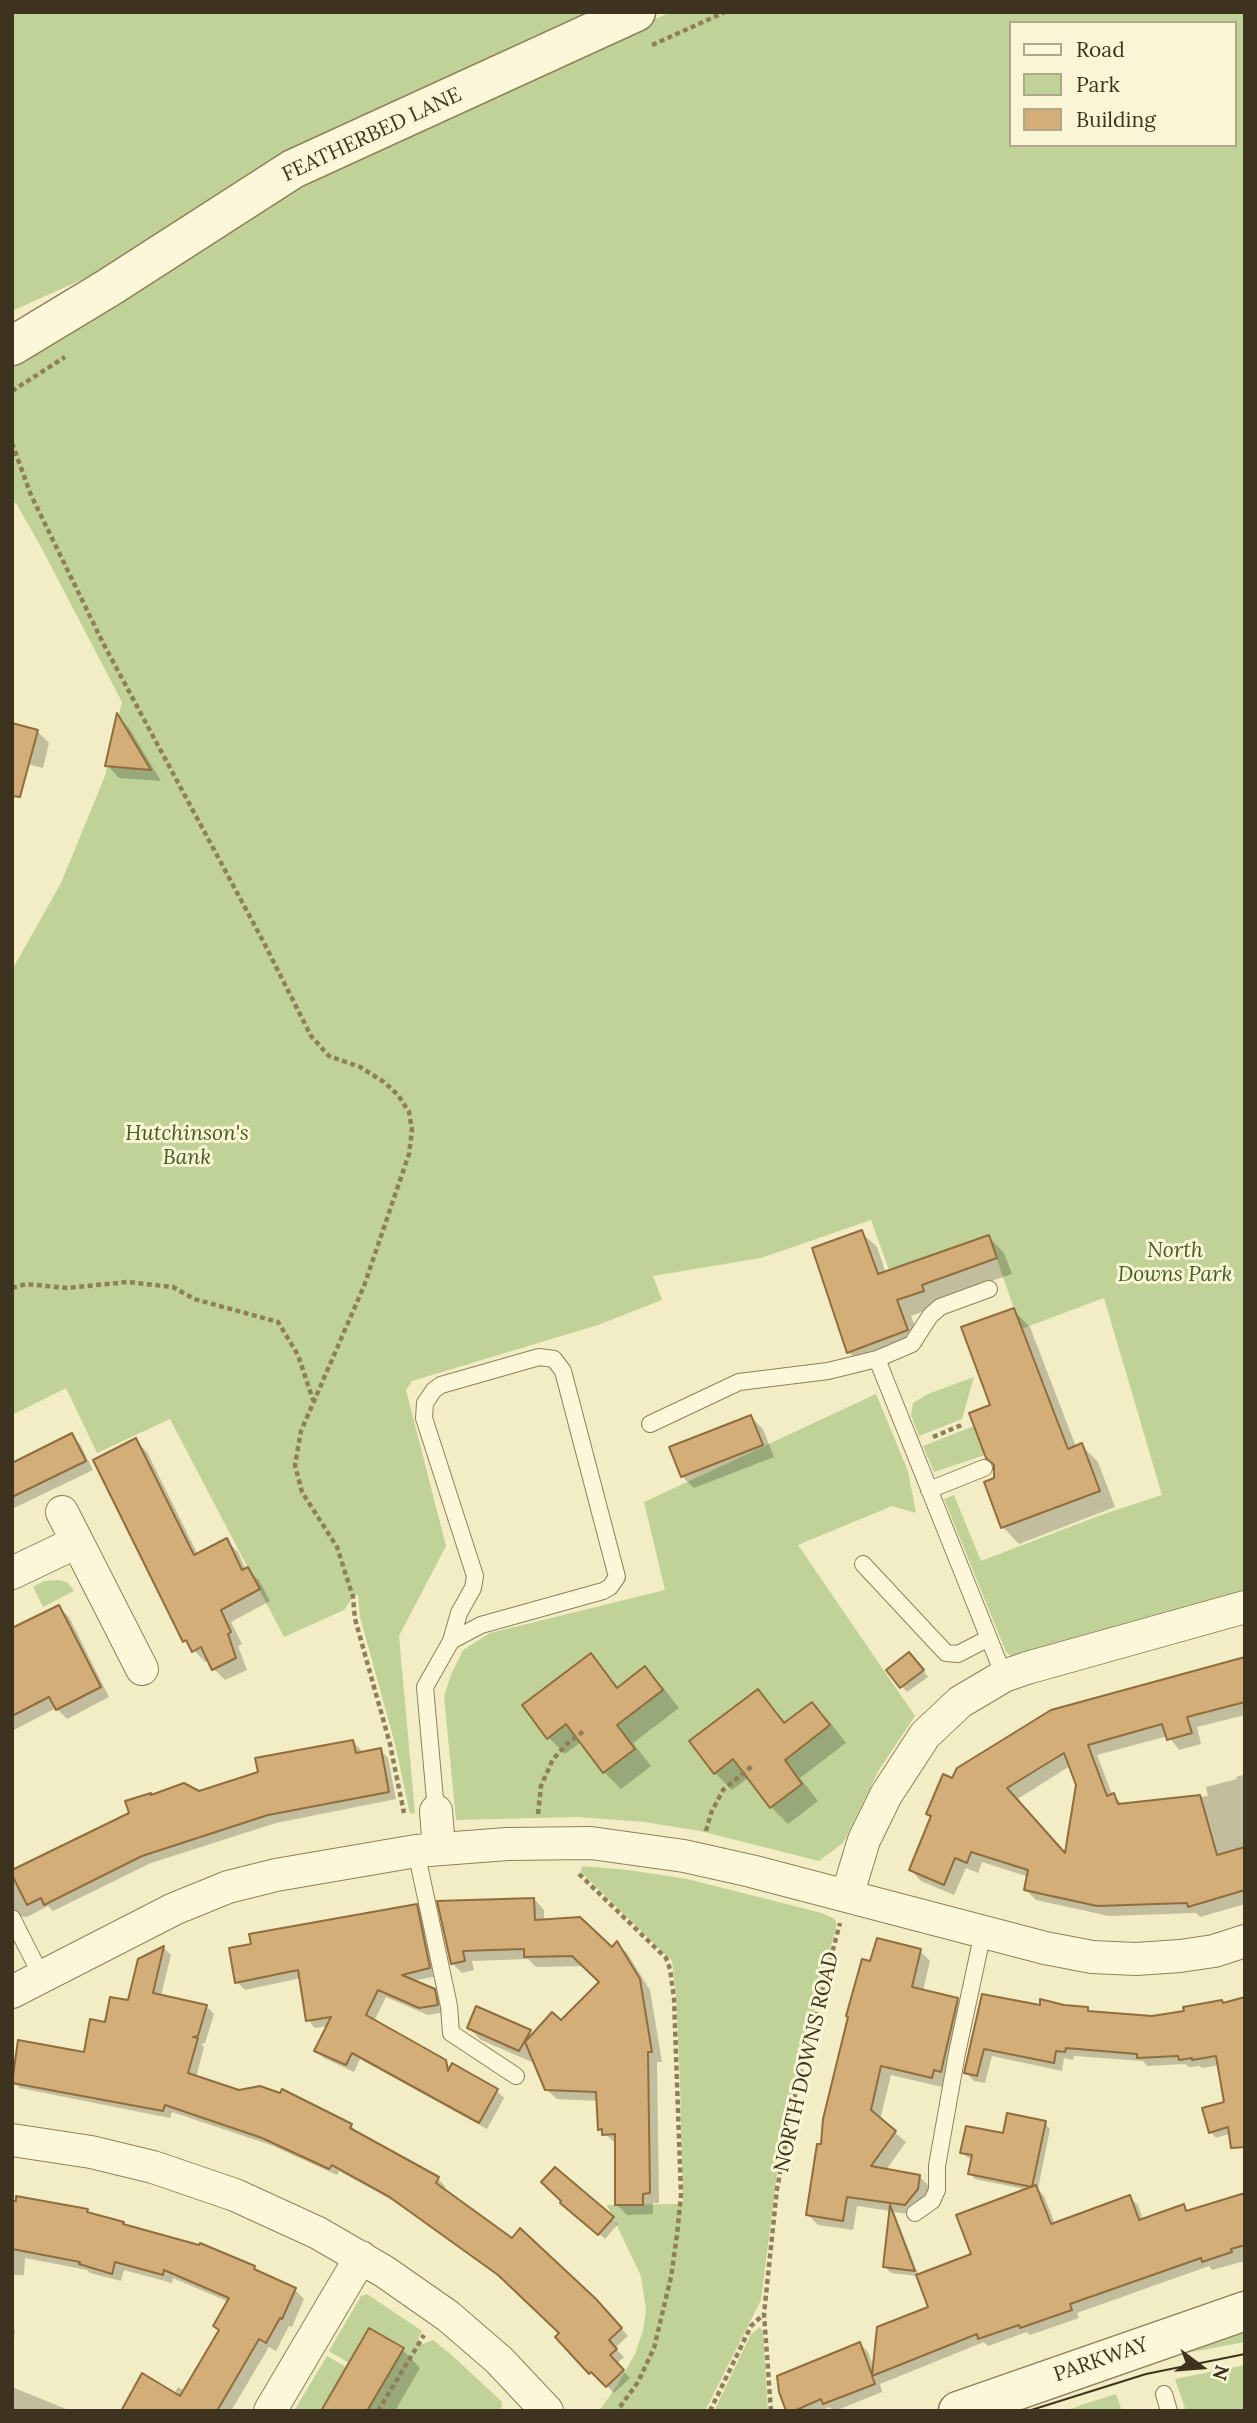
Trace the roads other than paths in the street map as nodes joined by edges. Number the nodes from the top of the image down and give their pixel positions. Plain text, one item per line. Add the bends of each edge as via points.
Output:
1 (644, 29) edge
2 (12, 346) edge
3 (989, 1289) dead end
4 (877, 1359) junction
5 (650, 1424) dead end
6 (984, 1468) dead end
7 (929, 1490) junction
8 (62, 1513) dead end
9 (77, 1542) junction
10 (863, 1564) dead end
11 (12, 1573) edge
12 (1245, 1607) edge
13 (989, 1638) junction
14 (451, 1641) junction
15 (142, 1669) dead end
16 (1004, 1676) junction
17 (436, 1811) joint
18 (422, 1850) junction
19 (847, 1896) junction
20 (12, 1918) edge
21 (983, 1932) junction
22 (1245, 1941) edge
23 (42, 1977) junction
24 (12, 1992) edge
25 (516, 2076) dead end
26 (12, 2140) edge
27 (915, 2213) dead end
28 (361, 2257) junction
29 (1245, 2311) edge
30 (1164, 2394) dead end
31 (270, 2411) edge
32 (547, 2411) edge
33 (958, 2411) edge
34 (1169, 2411) edge

1 - 2 street, FEATHERBED LANE via 293,169
3 - 4 lane via 940,1307 912,1344
4 - 5 lane via 828,1371 739,1382
4 - 7 lane
6 - 7 lane
7 - 13 lane
8 - 9 street
9 - 11 street
9 - 15 street
10 - 13 lane via 940,1650 958,1654
12 - 16 street
13 - 16 lane
14 - 14 lane via 475,1576 424,1419 425,1404 441,1385 539,1357 554,1359 563,1371 617,1577 603,1591 481,1625
14 - 17 lane via 425,1687
16 - 19 street via 949,1710 911,1753 864,1840
17 - 18 street
18 - 19 street via 547,1843 624,1846 700,1859
18 - 23 street via 228,1887
18 - 25 lane via 451,2033
19 - 21 street
20 - 23 lane
21 - 22 street via 1062,1952 1115,1958 1200,1954
21 - 27 lane via 954,2065 937,2190 932,2201
23 - 24 street
26 - 28 street via 91,2152 173,2173 271,2210
28 - 31 street
28 - 32 street via 442,2312 499,2360
29 - 33 street, PARKWAY
30 - 34 lane

